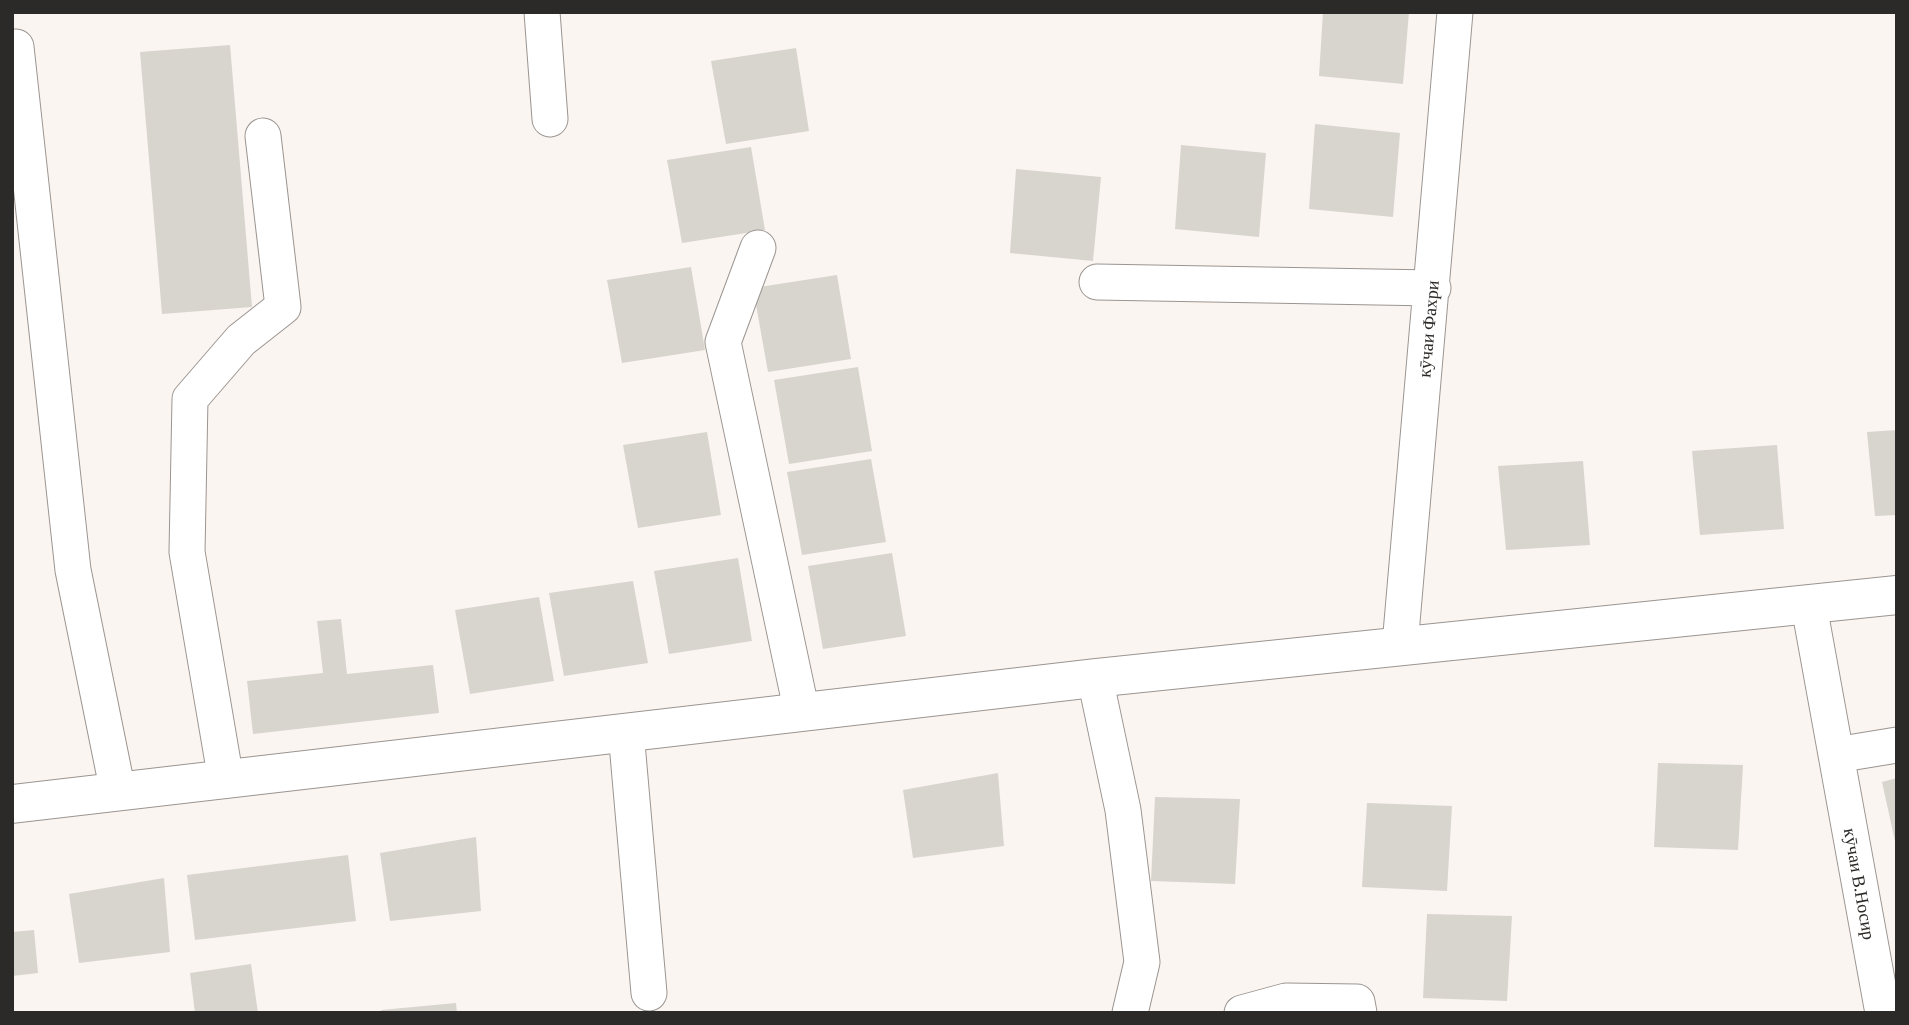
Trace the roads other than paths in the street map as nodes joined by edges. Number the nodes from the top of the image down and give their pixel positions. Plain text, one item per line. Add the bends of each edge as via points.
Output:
1 (542, 12) edge
2 (1455, 12) edge
3 (16, 47) dead end
4 (550, 118) dead end
5 (263, 136) dead end
6 (758, 247) dead end
7 (1097, 282) dead end
8 (1433, 288) junction
9 (1897, 595) edge
10 (1808, 606) junction
11 (1401, 645) junction
12 (1095, 678) junction
13 (802, 713) junction
14 (626, 732) junction
15 (1897, 746) edge
16 (1836, 755) junction
17 (226, 780) junction
18 (118, 792) junction
19 (12, 804) edge
20 (649, 992) dead end
21 (1358, 1007) edge
22 (1130, 1013) edge
23 (1242, 1013) edge
24 (1883, 1013) edge

1 - 4 street
2 - 8 street, кӯчаи Фахри
3 - 18 street via 74,570
5 - 17 street via 283,307 241,340 190,399 187,552
6 - 13 street via 723,342
7 - 8 street
8 - 11 street, кӯчаи Фахри
9 - 10 main road
10 - 11 main road
10 - 16 street, кӯчаи В.Носир
11 - 12 main road
12 - 13 main road
12 - 22 street via 1123,810 1142,962
13 - 14 main road
14 - 17 main road
14 - 20 street
15 - 16 street
16 - 24 street, кӯчаи В.Носир
17 - 18 main road
18 - 19 main road
21 - 23 street via 1286,1001

